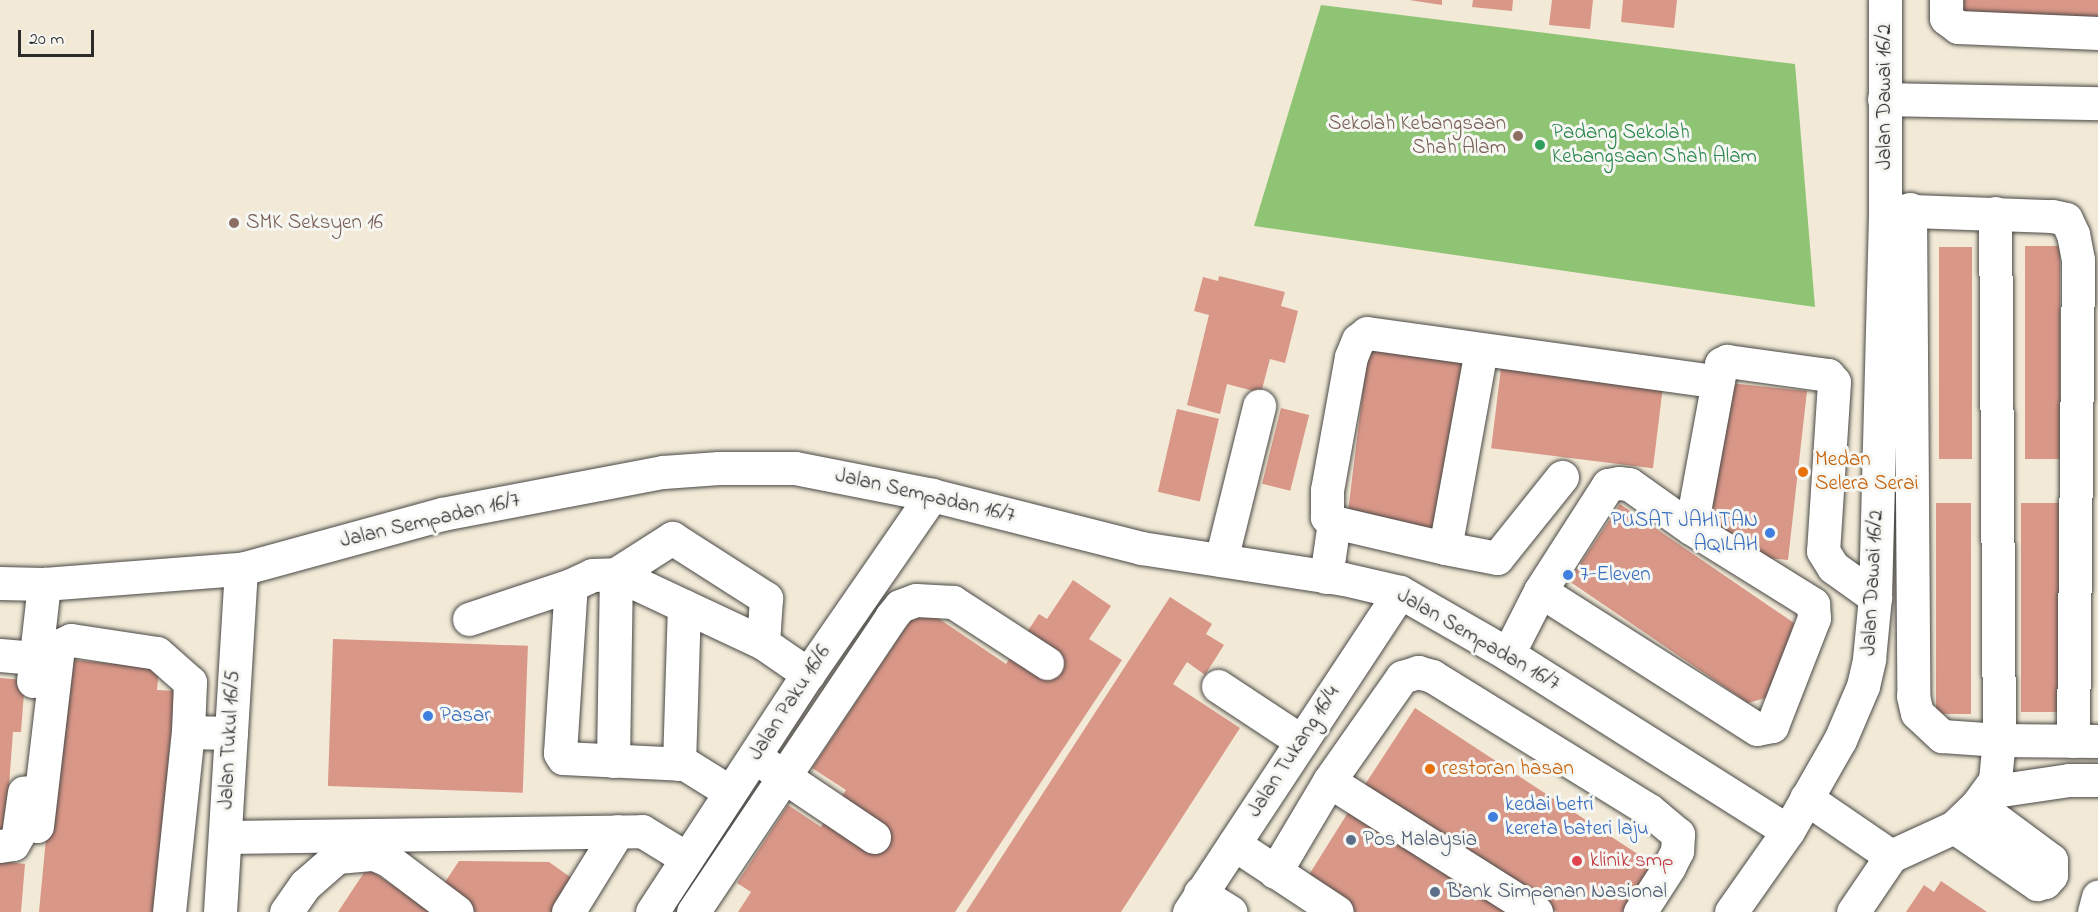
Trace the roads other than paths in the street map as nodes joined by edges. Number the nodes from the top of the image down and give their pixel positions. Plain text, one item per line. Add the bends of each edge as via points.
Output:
1 (1885, 0) edge
2 (1946, 0) edge
3 (2098, 33) edge
4 (1884, 99) junction
5 (2098, 103) edge
6 (1898, 210) junction
7 (1995, 213) junction
8 (1481, 350) junction
9 (1718, 382) junction
10 (1259, 406) dead end
11 (1562, 477) dead end
12 (932, 495) junction
13 (1334, 522) junction
14 (1690, 528) junction
15 (1446, 548) junction
16 (1221, 560) junction
17 (241, 568) junction
18 (615, 574) junction
19 (1326, 577) junction
20 (0, 583) edge
21 (44, 584) junction
22 (571, 585) junction
23 (1540, 591) junction
24 (1400, 592) junction
25 (1875, 597) junction
26 (684, 606) junction
27 (469, 619) dead end
28 (763, 643) junction
29 (1508, 654) junction
30 (0, 655) edge
31 (35, 658) junction
32 (1047, 663) dead end
33 (807, 674) junction
34 (1218, 686) dead end
35 (188, 732) junction
36 (231, 733) junction
37 (1999, 740) junction
38 (1301, 741) junction
39 (2085, 741) edge
40 (756, 757) junction
41 (613, 761) junction
42 (679, 764) junction
43 (784, 777) junction
44 (2098, 780) edge
45 (1329, 781) junction
46 (730, 792) junction
47 (1806, 798) junction
48 (1982, 798) junction
49 (37, 826) dead end
50 (1954, 827) junction
51 (618, 831) junction
52 (1788, 831) junction
53 (225, 837) junction
54 (874, 837) dead end
55 (1234, 844) junction
56 (0, 846) edge
57 (1892, 856) junction
58 (686, 858) junction
59 (1275, 872) junction
60 (2098, 897) edge
61 (1194, 902) edge
62 (169, 912) edge
63 (220, 912) edge
64 (286, 912) edge
65 (458, 912) edge
66 (568, 912) edge
67 (652, 912) edge
68 (693, 912) edge
69 (1231, 912) edge
70 (1337, 912) edge
71 (1536, 912) edge
72 (1640, 912) edge
73 (1731, 912) edge
74 (1853, 912) edge
75 (2094, 912) edge

1 - 4 street, Jalan Dawai 16/2
2 - 3 street via 1946,18 1958,27
4 - 5 street
4 - 6 street, Jalan Dawai 16/2
6 - 7 street
6 - 25 street, Jalan Dawai 16/2
6 - 37 street via 1913,696 1917,712 1942,736
7 - 37 street
7 - 39 street via 2066,219 2078,260
8 - 9 street
8 - 13 street via 1367,333 1358,340 1351,357 1327,490 1327,517
8 - 15 street
9 - 14 street
9 - 25 street via 1721,364 1727,361 1828,375 1834,382 1823,551 1833,567
10 - 16 street
11 - 15 street via 1497,558
12 - 16 street, Jalan Sempadan 16/7 via 1141,548
12 - 17 street, Jalan Sempadan 16/7 via 795,468 663,472 442,514
12 - 33 street, Jalan Paku 16/6
13 - 15 street
13 - 19 street
14 - 23 street via 1629,484 1608,485
14 - 23 street via 1813,604 1814,618 1772,726 1757,729
16 - 19 street, Jalan Sempadan 16/7
17 - 21 street, Jalan Sempadan 16/7
17 - 36 street, Jalan Tukul 16/5
18 - 22 street via 592,575
18 - 26 street
18 - 28 street via 672,538 766,598
18 - 41 street
19 - 24 street, Jalan Sempadan 16/7
20 - 21 street, Jalan Sempadan 16/7
21 - 31 street
22 - 27 street
22 - 41 street via 560,753 569,760
23 - 29 street
24 - 29 street, Jalan Sempadan 16/7
24 - 38 street, Jalan Tukang 16/4
25 - 47 street, Jalan Dawai 16/2 via 1863,686 1840,741
26 - 28 street
26 - 42 street
28 - 33 street
29 - 52 street, Jalan Sempadan 16/7
30 - 31 street
31 - 56 street via 21,816 13,844
32 - 43 street via 953,602 916,600 900,606
33 - 40 street, Jalan Paku 16/6
34 - 38 street
35 - 36 street
35 - 49 street via 190,682 157,653 71,640 58,646
35 - 62 street
36 - 53 street, Jalan Tukul 16/5
37 - 39 street
37 - 48 street via 1995,780
38 - 55 street, Jalan Tukang 16/4
40 - 43 street
40 - 46 street, Jalan Paku 16/6
41 - 42 street
42 - 46 street
43 - 54 street
43 - 68 street
44 - 48 street via 2068,780
45 - 59 street
45 - 71 street
45 - 72 street via 1402,678 1418,672 1432,676 1649,810 1678,834 1677,850 1669,867
46 - 58 street, Jalan Paku 16/6
47 - 52 street, Jalan Dawai 16/2
47 - 57 street
48 - 50 street
48 - 50 street via 2051,860 2051,875 2045,882 2037,884
50 - 57 street
51 - 53 street
51 - 58 street via 642,831
51 - 66 street
52 - 73 street, Jalan Dawai 16/2
53 - 63 street, Jalan Tukul 16/5
55 - 59 street
55 - 61 street, Jalan Tukang 16/4
57 - 74 street
58 - 67 street, Jalan Paku 16/6
59 - 70 street
60 - 75 street
61 - 69 street
64 - 65 street via 305,885 337,857 374,854 388,860

